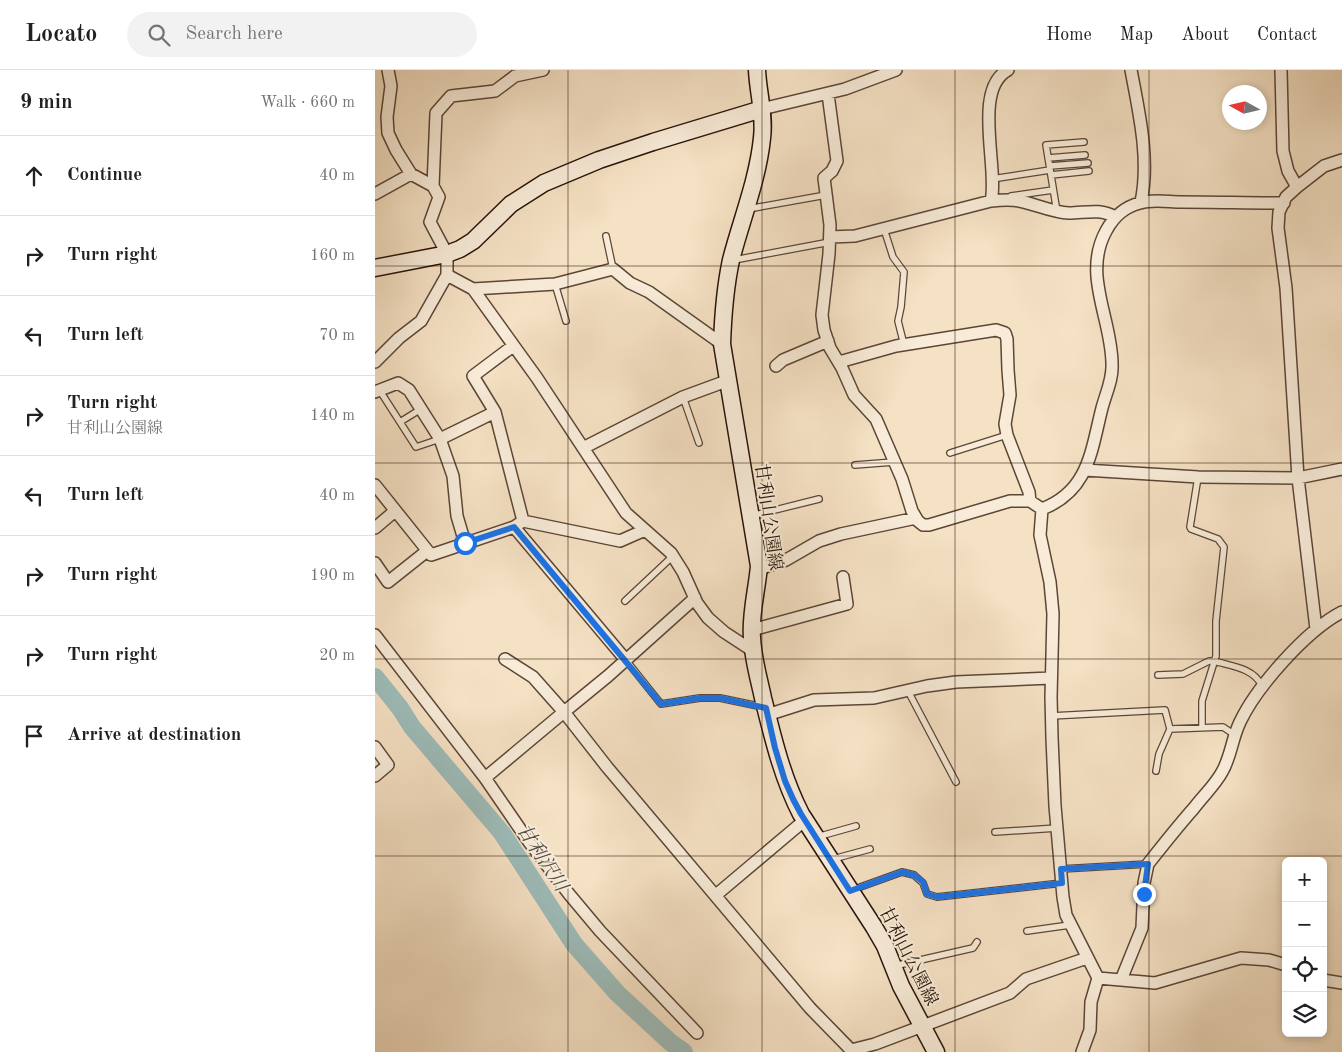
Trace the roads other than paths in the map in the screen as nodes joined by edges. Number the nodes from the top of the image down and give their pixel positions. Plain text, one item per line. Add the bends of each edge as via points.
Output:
1 (388, 70) edge
2 (543, 70) edge
3 (757, 70) edge
4 (896, 70) edge
5 (1008, 70) edge
6 (1131, 70) edge
7 (1281, 70) edge
8 (514, 73) edge
9 (828, 94) junction
10 (762, 109) junction
11 (1084, 142) dead end
12 (1085, 155) dead end
13 (1048, 158) junction
14 (1342, 160) edge
15 (1087, 163) dead end
16 (1050, 170) junction
17 (1089, 171) dead end
18 (411, 174) junction
19 (991, 180) junction
20 (433, 186) junction
21 (1297, 186) junction
22 (1053, 190) junction
23 (375, 194) edge
24 (826, 195) junction
25 (991, 199) junction
26 (1141, 202) junction
27 (1284, 203) junction
28 (746, 209) junction
29 (1057, 212) junction
30 (1115, 217) junction
31 (883, 229) junction
32 (606, 236) dead end
33 (830, 240) junction
34 (447, 254) junction
35 (731, 260) junction
36 (375, 268) edge
37 (613, 269) junction
38 (447, 276) junction
39 (555, 284) junction
40 (473, 289) junction
41 (566, 321) dead end
42 (828, 341) junction
43 (722, 344) junction
44 (904, 345) junction
45 (513, 346) junction
46 (375, 362) edge
47 (839, 362) junction
48 (776, 366) dead end
49 (728, 383) junction
50 (377, 391) edge
51 (683, 396) junction
52 (421, 409) junction
53 (495, 412) junction
54 (400, 422) junction
55 (1007, 435) junction
56 (440, 439) junction
57 (699, 443) dead end
58 (583, 448) junction
59 (950, 452) dead end
60 (894, 462) junction
61 (855, 465) dead end
62 (1342, 469) edge
63 (1085, 470) junction
64 (1198, 477) junction
65 (1298, 478) junction
66 (375, 485) edge
67 (819, 500) dead end
68 (1030, 501) junction
69 (1042, 509) junction
70 (395, 511) junction
71 (751, 516) junction
72 (916, 518) junction
73 (519, 524) junction
74 (375, 528) edge
75 (645, 530) junction
76 (465, 543) junction
77 (427, 551) junction
78 (673, 556) junction
79 (375, 563) edge
80 (759, 569) junction
81 (843, 577) dead end
82 (695, 598) junction
83 (625, 600) dead end
84 (1342, 612) edge
85 (1315, 629) junction
86 (751, 630) junction
87 (375, 635) edge
88 (753, 651) junction
89 (505, 659) dead end
90 (625, 659) junction
91 (1214, 661) junction
92 (1158, 676) dead end
93 (1051, 678) junction
94 (1263, 688) junction
95 (908, 691) junction
96 (766, 711) junction
97 (564, 712) junction
98 (1051, 716) junction
99 (1202, 727) junction
100 (1170, 729) junction
101 (1235, 736) junction
102 (375, 747) edge
103 (1156, 770) dead end
104 (375, 776) edge
105 (485, 778) junction
106 (956, 782) dead end
107 (805, 820) junction
108 (856, 826) dead end
109 (1057, 828) junction
110 (995, 832) dead end
111 (816, 837) junction
112 (870, 849) dead end
113 (831, 860) junction
114 (1148, 864) junction
115 (1061, 869) junction
116 (1062, 883) junction
117 (850, 891) junction
118 (716, 895) junction
119 (1070, 925) junction
120 (1027, 931) dead end
121 (977, 942) dead end
122 (1087, 958) junction
123 (1282, 964) edge
124 (893, 966) junction
125 (1098, 978) junction
126 (1121, 980) junction
127 (1327, 981) edge
128 (1342, 983) edge
129 (923, 1025) junction
130 (697, 1033) dead end
131 (850, 1051) edge
132 (936, 1052) edge
133 (1082, 1052) edge

1 - 18 street via 391,86 388,133
2 - 8 street
3 - 10 main road, 甘利山公園線
4 - 9 street
5 - 19 street via 1002,73 995,86 989,109
6 - 26 street via 1143,138 1145,184
7 - 21 street via 1283,151 1288,171
8 - 20 street via 495,91 451,96 436,112
9 - 10 street
9 - 24 street via 837,161 824,178
10 - 28 main road, 甘利山公園線 via 762,140
10 - 34 main road via 599,160 543,183 511,204 473,240
11 - 13 lane via 1046,145
12 - 13 lane
13 - 16 lane
14 - 21 street via 1324,166
15 - 16 lane
16 - 17 lane
16 - 19 lane
16 - 22 lane
18 - 20 street
18 - 23 street
19 - 25 street
20 - 34 street via 439,197 429,222
21 - 27 street
22 - 25 lane
22 - 29 lane
24 - 28 lane
24 - 33 street
25 - 29 street via 1019,201
25 - 31 street
26 - 27 street
26 - 30 street
27 - 65 street via 1279,212 1278,228 1286,288
28 - 35 main road, 甘利山公園線
29 - 30 street via 1101,211
30 - 63 street via 1102,238 1096,275 1111,346 1111,379
31 - 33 street
31 - 44 lane via 893,256 904,272 898,321
32 - 37 lane
33 - 35 lane
33 - 42 street via 822,315
34 - 36 main road
34 - 38 street
35 - 43 main road, 甘利山公園線 via 723,311
37 - 39 street
37 - 43 street
38 - 40 street
38 - 46 street via 421,321
39 - 40 street
39 - 41 lane
40 - 45 street
42 - 47 street
42 - 48 street
43 - 49 main road, 甘利山公園線
44 - 47 street
44 - 55 street via 996,330 1005,333 1010,395 1005,416
45 - 53 street via 473,376
45 - 58 street
47 - 60 street via 854,395 876,419
49 - 51 street
49 - 71 main road, 甘利山公園線
50 - 52 street via 399,383 409,390
50 - 54 lane
51 - 57 lane
51 - 58 street
52 - 54 lane
52 - 56 street
53 - 56 street
53 - 73 street
54 - 56 lane via 416,447
55 - 59 lane
55 - 68 street
56 - 76 street via 453,476 457,516
58 - 75 street via 626,513
60 - 61 lane
60 - 72 street
62 - 65 street
63 - 64 street
63 - 69 street via 1072,491
64 - 65 street
64 - 91 lane via 1191,529 1218,539 1224,547
65 - 85 street
66 - 70 street
67 - 71 lane
68 - 69 street
68 - 72 street via 1010,501 929,525 923,525
69 - 93 street via 1040,535 1053,614
70 - 74 street
70 - 77 street
71 - 80 main road, 甘利山公園線
72 - 80 street via 819,541 786,560
73 - 75 street via 620,541
73 - 76 street
73 - 90 street
75 - 78 street
76 - 77 street via 431,555
77 - 79 street via 388,582
78 - 82 street
78 - 83 lane
80 - 86 main road, 甘利山公園線
81 - 86 street via 847,604
82 - 88 street via 708,618
82 - 90 street
84 - 85 street
85 - 94 street
86 - 88 main road, 甘利山公園線
87 - 105 street
88 - 96 main road, 甘利山公園線
89 - 97 street via 533,677
90 - 96 lane via 661,704 720,698
90 - 97 street
91 - 92 lane via 1183,674
91 - 94 lane via 1252,673 1259,678
91 - 99 lane via 1202,701
93 - 95 street via 956,682
93 - 98 street
94 - 101 street via 1246,710
95 - 96 street via 874,698 814,700
95 - 106 lane
96 - 107 main road, 甘利山公園線 via 785,781
97 - 105 street
97 - 118 street
98 - 100 lane via 1165,710
98 - 109 street
99 - 100 lane
99 - 101 lane via 1223,726
100 - 103 lane
101 - 114 street via 1222,772
102 - 104 street via 388,765
105 - 130 street via 569,894
107 - 111 main road, 甘利山公園線
107 - 118 street
108 - 111 lane
109 - 110 lane
109 - 115 street
111 - 113 main road, 甘利山公園線
112 - 113 lane
113 - 117 main road, 甘利山公園線
114 - 115 lane
114 - 126 street via 1142,928
115 - 116 street
116 - 117 lane via 937,897 927,894 923,882 914,875 902,872
116 - 119 street
117 - 124 main road, 甘利山公園線 via 874,927
118 - 131 street
119 - 120 lane
119 - 122 street
121 - 124 lane via 973,948
122 - 125 street
122 - 129 street via 1026,979 1010,993
123 - 126 street via 1241,958 1155,983
124 - 129 main road, 甘利山公園線
125 - 126 street
125 - 133 street via 1091,1002 1090,1030
127 - 128 street
129 - 131 street
129 - 132 main road, 甘利山公園線

